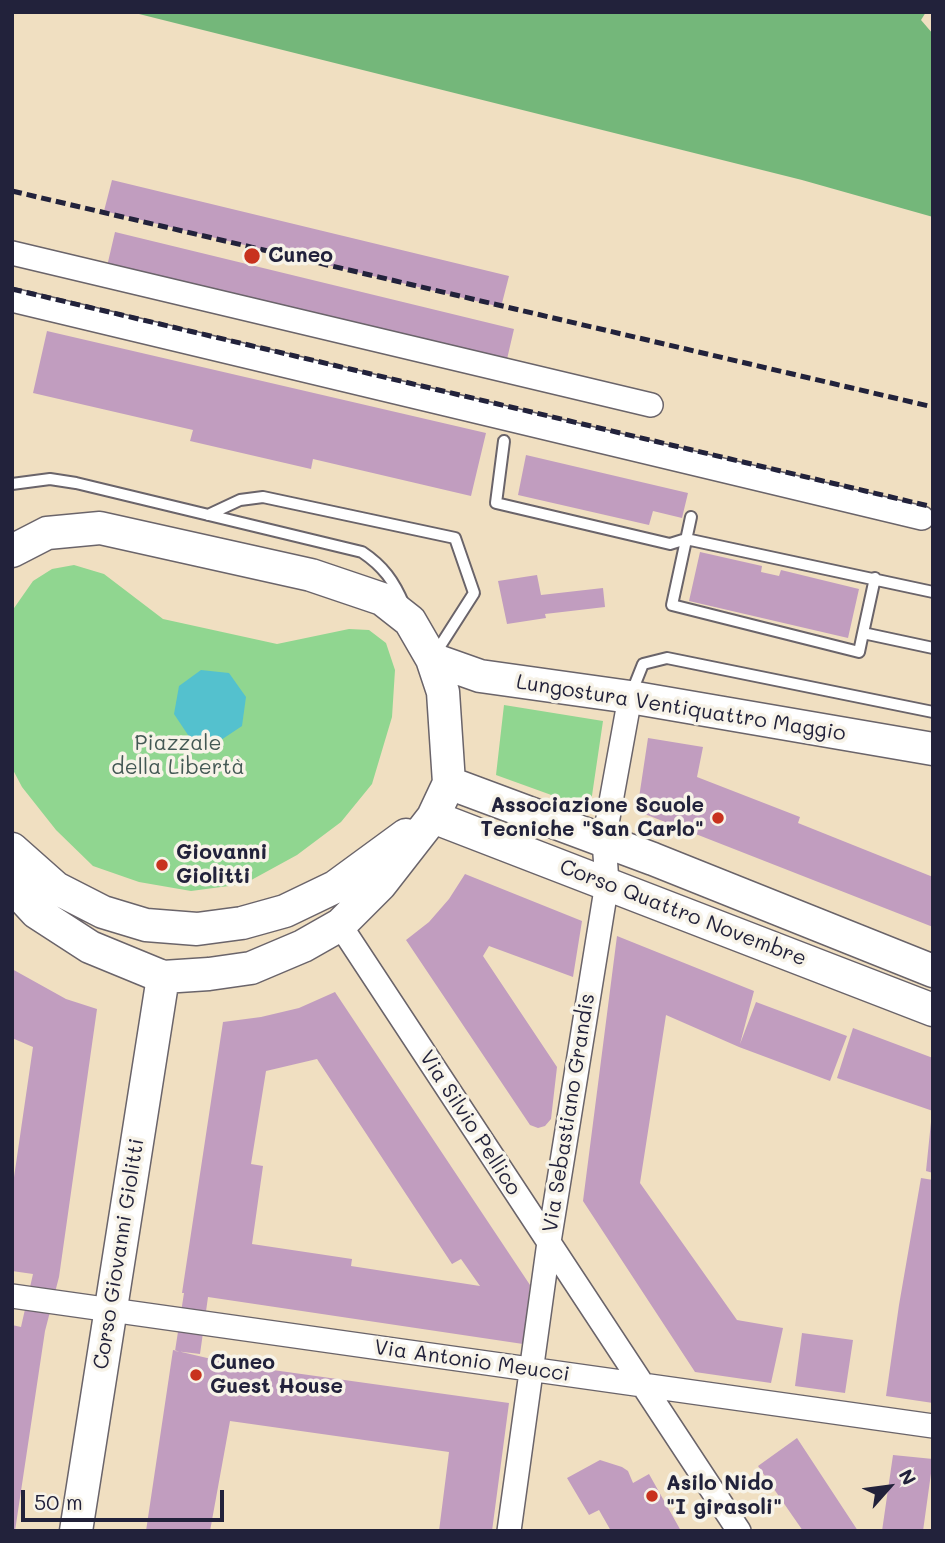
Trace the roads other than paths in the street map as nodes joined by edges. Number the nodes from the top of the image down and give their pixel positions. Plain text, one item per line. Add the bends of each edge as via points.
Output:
1 (12, 253) edge
2 (12, 300) edge
3 (651, 405) dead end
4 (504, 441) dead end
5 (12, 484) edge
6 (208, 514) junction
7 (691, 517) dead end
8 (922, 518) dead end
9 (686, 539) junction
10 (12, 551) edge
11 (875, 578) junction
12 (933, 592) edge
13 (410, 621) junction
14 (863, 633) junction
15 (933, 648) edge
16 (432, 659) junction
17 (630, 697) junction
18 (933, 712) edge
19 (933, 750) edge
20 (449, 783) junction
21 (433, 817) junction
22 (604, 840) junction
23 (12, 849) edge
24 (607, 883) junction
25 (12, 886) edge
26 (340, 925) junction
27 (933, 971) edge
28 (163, 977) junction
29 (933, 1010) edge
30 (549, 1242) junction
31 (12, 1296) edge
32 (110, 1312) junction
33 (532, 1370) junction
34 (645, 1385) junction
35 (933, 1426) edge
36 (76, 1531) edge
37 (509, 1531) edge
38 (739, 1531) edge

1 - 3 street
2 - 8 street
4 - 9 lane via 496,503 670,544
5 - 6 lane via 50,478
6 - 13 lane via 362,552 380,564 395,584
6 - 16 lane via 240,499 263,497 455,538 474,593
7 - 9 lane
9 - 11 lane
9 - 14 lane via 672,605 859,652
10 - 13 main road via 47,533 100,528 311,575 382,599
11 - 12 lane
11 - 14 lane
13 - 16 main road
14 - 15 lane
16 - 17 main road, Lungostura Ventiquattro Maggio via 480,676
16 - 20 main road via 443,692
17 - 18 lane via 643,664 667,658
17 - 19 main road, Lungostura Ventiquattro Maggio
17 - 22 street, Via Sebastiano Grandis
20 - 21 main road
20 - 22 main road, Corso Quattro Novembre
21 - 23 main road via 335,887 285,911 197,929 146,925 103,912 56,888
21 - 24 main road, Corso Quattro Novembre
21 - 26 main road via 380,885
22 - 24 street, Via Sebastiano Grandis
22 - 27 main road, Corso Quattro Novembre
24 - 29 main road, Corso Quattro Novembre
24 - 30 street, Via Sebastiano Grandis
25 - 28 main road via 36,912 90,947
26 - 28 main road via 251,968
26 - 30 street, Via Silvio Pellico
28 - 32 main road, Corso Giovanni Giolitti
30 - 33 street, Via Sebastiano Grandis
30 - 34 street, Via Silvio Pellico
31 - 32 street, Via Antonio Meucci
32 - 33 street, Via Antonio Meucci
32 - 36 main road, Corso Giovanni Giolitti
33 - 34 street, Via Antonio Meucci
33 - 37 street, Via Sebastiano Grandis
34 - 35 street, Via Antonio Meucci
34 - 38 street, Via Silvio Pellico

